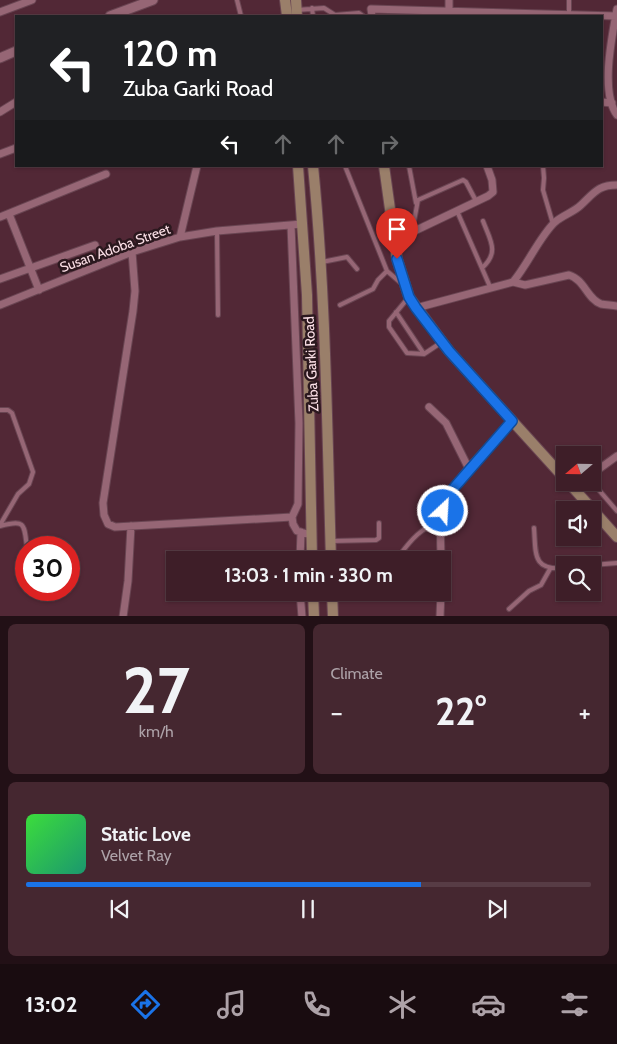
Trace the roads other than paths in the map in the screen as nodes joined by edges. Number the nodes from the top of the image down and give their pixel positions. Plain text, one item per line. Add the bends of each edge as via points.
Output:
1 (32, 0) edge
2 (153, 0) edge
3 (237, 0) edge
4 (449, 0) edge
5 (569, 0) edge
6 (290, 7) edge
7 (312, 8) junction
8 (449, 11) junction
9 (0, 12) edge
10 (616, 13) edge
11 (113, 15) edge
12 (242, 15) edge
13 (314, 15) edge
14 (334, 15) edge
15 (334, 15) edge
16 (362, 15) edge
17 (372, 15) edge
18 (569, 15) junction
19 (15, 51) edge
20 (0, 58) edge
21 (603, 102) edge
22 (15, 103) edge
23 (612, 103) junction
24 (0, 112) edge
25 (617, 114) edge
26 (15, 148) edge
27 (0, 154) edge
28 (197, 167) edge
29 (298, 167) edge
30 (313, 167) edge
31 (345, 167) edge
32 (384, 167) edge
33 (409, 167) edge
34 (487, 167) edge
35 (543, 167) edge
36 (106, 174) dead end
37 (617, 185) edge
38 (476, 202) junction
39 (416, 203) junction
40 (457, 211) junction
41 (9, 214) junction
42 (0, 217) edge
43 (483, 221) dead end
44 (553, 224) junction
45 (296, 225) junction
46 (217, 231) junction
47 (412, 232) junction
48 (404, 236) dead end
49 (180, 237) junction
50 (95, 245) dead end
51 (132, 252) junction
52 (320, 263) junction
53 (30, 268) junction
54 (482, 268) junction
55 (357, 269) dead end
56 (387, 271) junction
57 (0, 280) edge
58 (513, 282) junction
59 (492, 289) junction
60 (39, 290) junction
61 (408, 292) junction
62 (0, 305) edge
63 (340, 305) dead end
64 (617, 306) edge
65 (416, 308) junction
66 (396, 312) junction
67 (218, 315) dead end
68 (442, 342) junction
69 (424, 354) junction
70 (429, 407) dead end
71 (0, 410) edge
72 (512, 421) junction
73 (617, 456) edge
74 (556, 468) edge
75 (601, 468) edge
76 (469, 469) junction
77 (577, 491) edge
78 (600, 491) edge
79 (617, 510) edge
80 (292, 517) junction
81 (379, 523) dead end
82 (442, 523) junction
83 (0, 525) edge
84 (132, 526) junction
85 (534, 528) dead end
86 (306, 534) junction
87 (25, 536) edge
88 (617, 537) edge
89 (330, 541) junction
90 (302, 551) edge
91 (310, 551) edge
92 (331, 551) edge
93 (403, 551) edge
94 (441, 551) edge
95 (617, 563) edge
96 (601, 565) edge
97 (550, 569) junction
98 (556, 569) edge
99 (301, 601) edge
100 (313, 601) edge
101 (332, 601) edge
102 (441, 601) edge
103 (509, 609) dead end
104 (123, 616) edge
105 (302, 616) edge
106 (314, 616) edge
107 (332, 616) edge
108 (440, 616) edge

1 - 9 street
2 - 11 street
3 - 12 lane
4 - 8 street
5 - 18 lane
6 - 7 lane
7 - 13 lane
7 - 14 lane via 324,8
8 - 17 street via 371,9
8 - 18 street
10 - 18 street
10 - 23 street via 608,78
15 - 16 lane
19 - 20 street
21 - 23 street
22 - 24 street
23 - 25 street
26 - 27 street
28 - 49 street
29 - 45 main road, Zuba Garki Road
30 - 52 main road, Zuba Garki Road
31 - 56 lane
32 - 61 main road via 397,259
33 - 39 lane
34 - 38 street via 493,192
35 - 44 lane via 543,190
36 - 41 street
37 - 44 street via 599,188
38 - 39 lane via 463,180 422,197
38 - 40 street
39 - 47 lane
40 - 47 street
40 - 54 lane
41 - 42 street
41 - 53 street
43 - 54 lane via 493,250 490,261
44 - 58 street
45 - 46 street, Susan Adoba Street
45 - 80 street via 298,504
45 - 86 main road, Zuba Garki Road via 307,295
46 - 49 street, Susan Adoba Street
46 - 67 lane
47 - 48 street
49 - 51 street, Susan Adoba Street
50 - 53 street
51 - 60 street, Susan Adoba Street
51 - 84 street via 133,311 103,503 108,524
52 - 55 lane via 345,257 350,258
52 - 89 main road, Zuba Garki Road
53 - 57 street
53 - 60 street
54 - 59 lane
56 - 61 lane
56 - 63 lane via 373,289
58 - 59 street
58 - 64 street via 525,285 569,275 582,283 594,300
59 - 65 street
60 - 62 street, Susan Adoba Street
61 - 65 main road
61 - 66 lane
65 - 68 main road
66 - 69 lane
66 - 69 lane via 389,327 397,340 407,353
68 - 69 lane
68 - 72 main road
70 - 76 street via 446,423
71 - 83 lane via 12,412 33,472 29,484 18,494
72 - 74 main road
72 - 76 street
73 - 75 street
76 - 82 street via 446,501
77 - 88 main road
78 - 79 lane
80 - 84 street
80 - 86 street via 297,531
81 - 89 lane via 379,538 376,540
82 - 93 lane via 428,526
82 - 94 street
83 - 87 lane via 22,523
84 - 104 street
85 - 97 lane via 537,556
86 - 90 street
86 - 91 main road, Zuba Garki Road
89 - 92 main road, Zuba Garki Road
95 - 96 lane
97 - 98 lane
97 - 103 lane via 541,585
99 - 105 street
100 - 106 main road
101 - 107 main road
102 - 108 street

